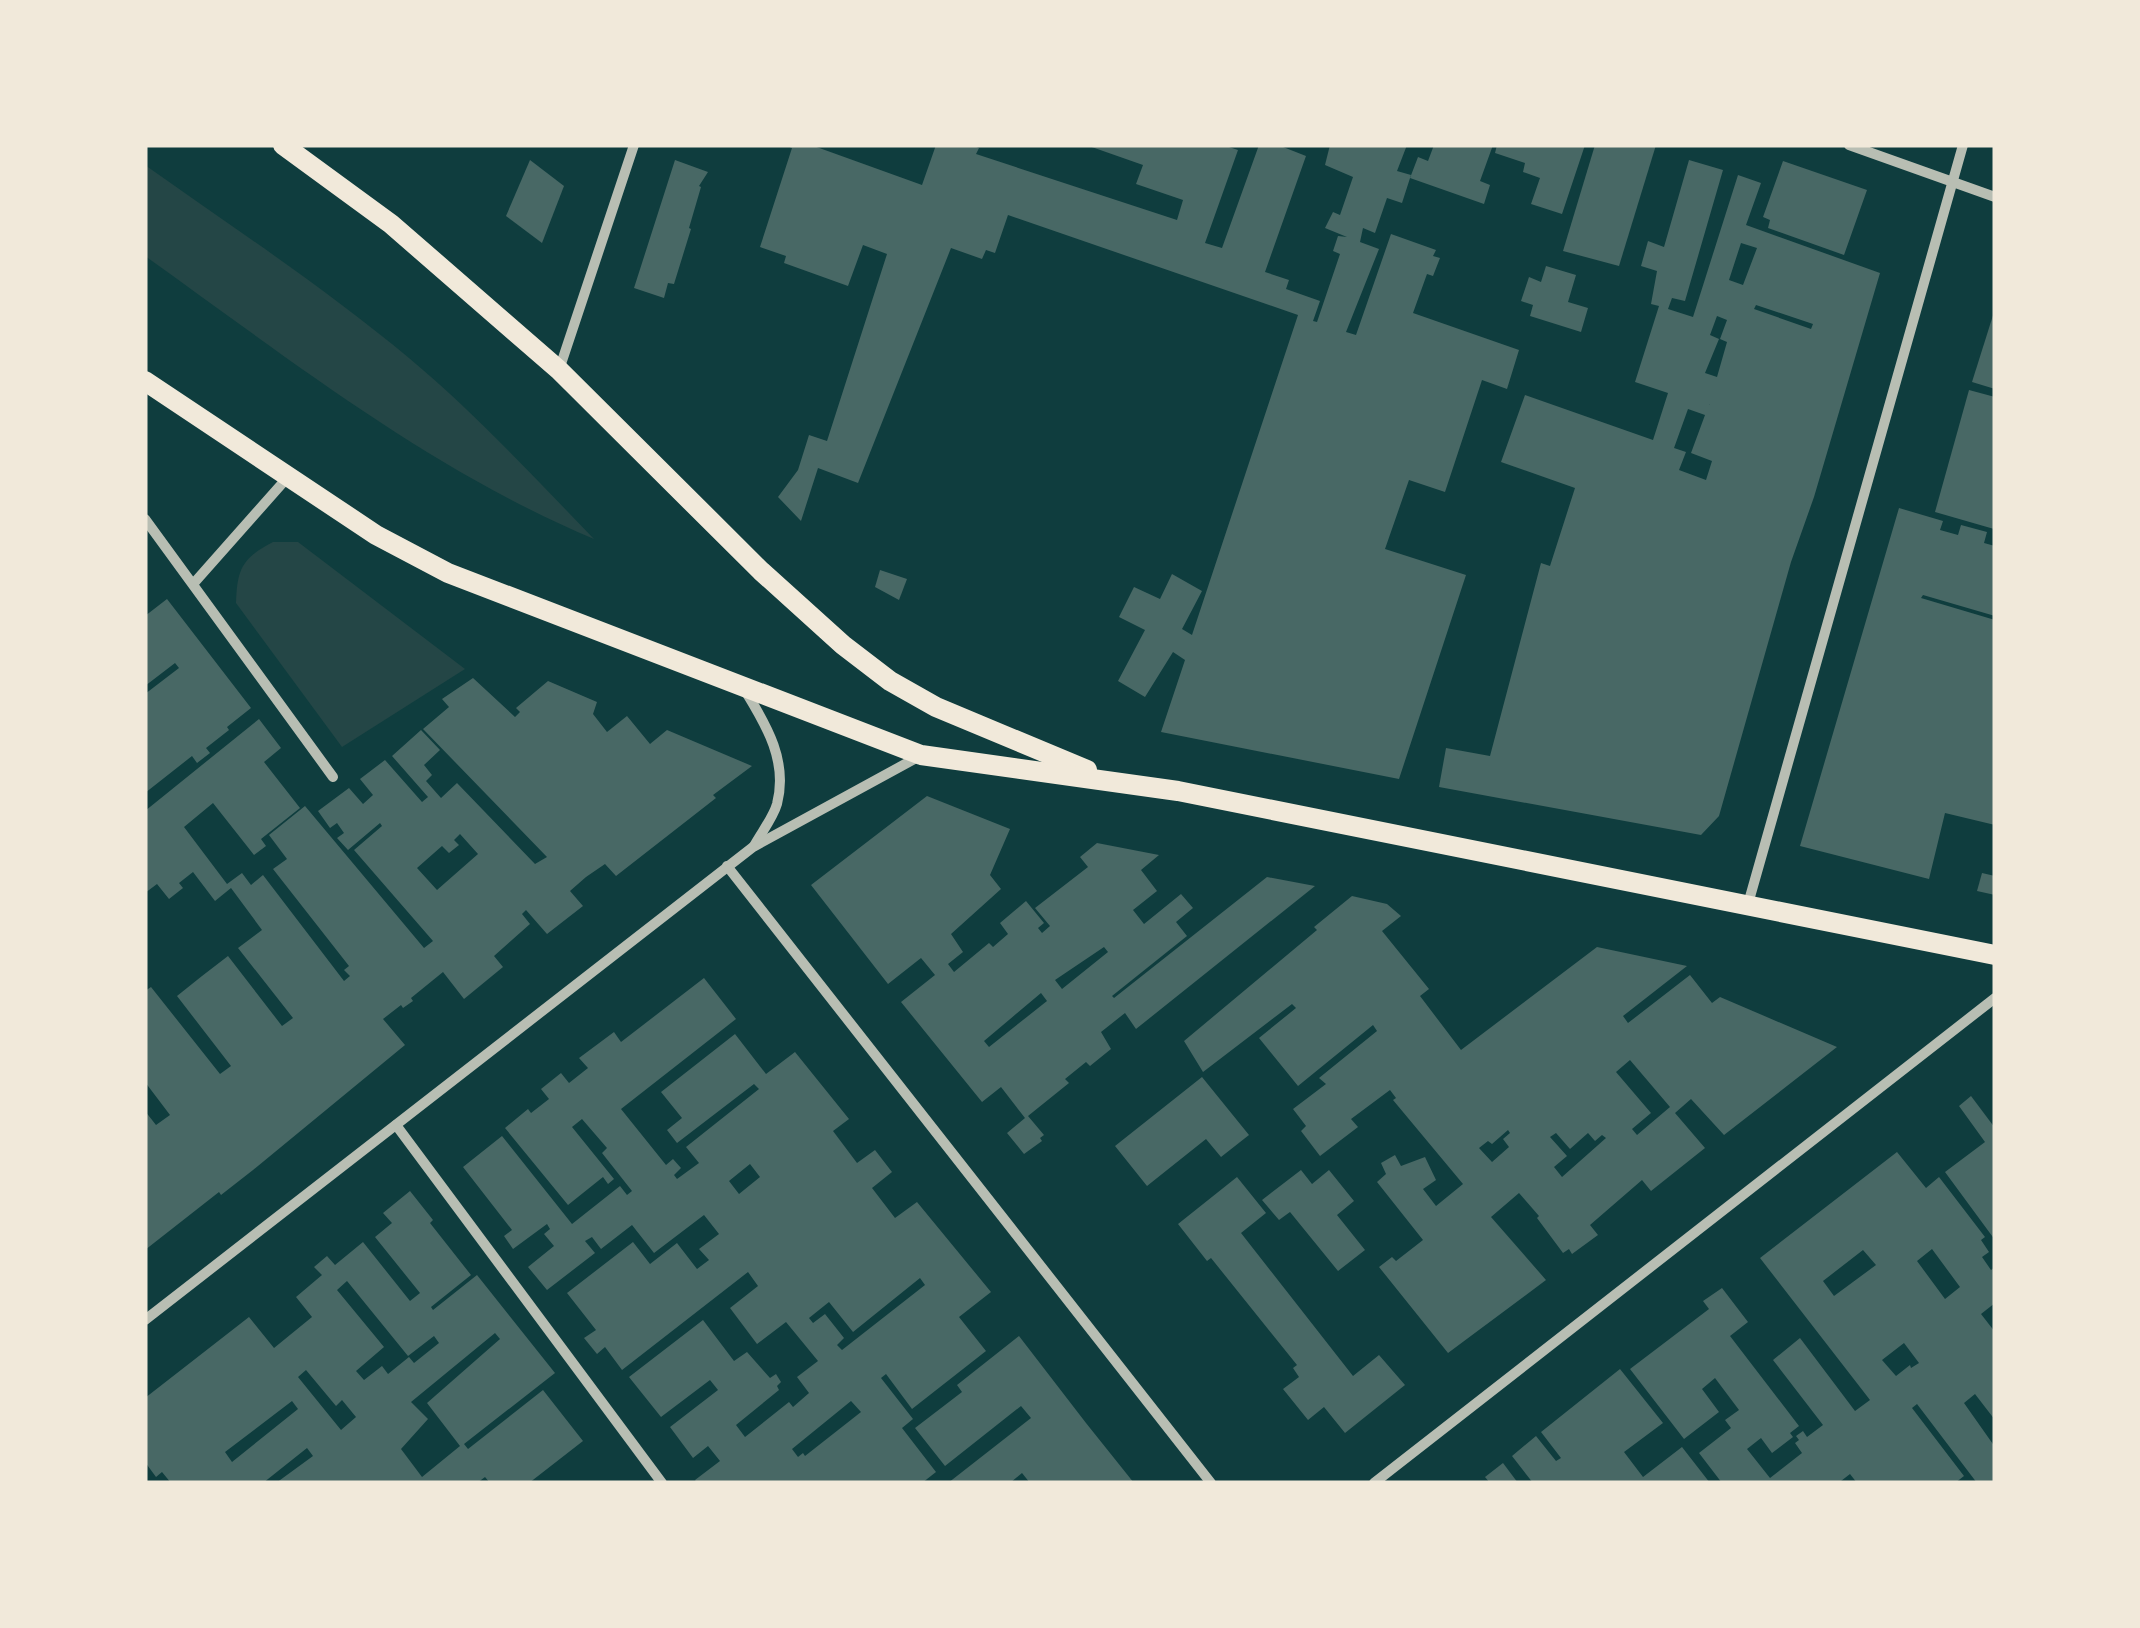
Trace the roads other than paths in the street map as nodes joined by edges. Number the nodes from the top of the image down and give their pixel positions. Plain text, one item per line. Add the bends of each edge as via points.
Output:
1 (283, 145) edge
2 (634, 145) edge
3 (1849, 145) edge
4 (1962, 145) edge
5 (1952, 182) junction
6 (1995, 197) edge
7 (559, 370) junction
8 (145, 381) edge
9 (286, 478) junction
10 (145, 519) edge
11 (194, 584) junction
12 (742, 687) junction
13 (921, 755) junction
14 (333, 777) dead end
15 (1117, 782) junction
16 (753, 847) junction
17 (728, 866) junction
18 (1748, 904) junction
19 (1995, 954) edge
20 (1995, 998) edge
21 (396, 1125) junction
22 (145, 1320) edge
23 (662, 1483) edge
24 (1211, 1483) edge
25 (1374, 1483) edge

1 - 7 main road via 391,224
2 - 7 street
3 - 5 street
4 - 5 street
5 - 6 street
5 - 18 street
7 - 15 main road via 842,645 936,707
8 - 9 main road
9 - 11 street
9 - 12 main road via 448,573
10 - 11 street
11 - 14 street
12 - 13 main road
12 - 16 street via 769,730 780,771 776,806
13 - 15 main road
13 - 16 street
15 - 18 main road
16 - 17 street
17 - 21 street
17 - 24 street
18 - 19 main road
20 - 25 street
21 - 22 street
21 - 23 street

